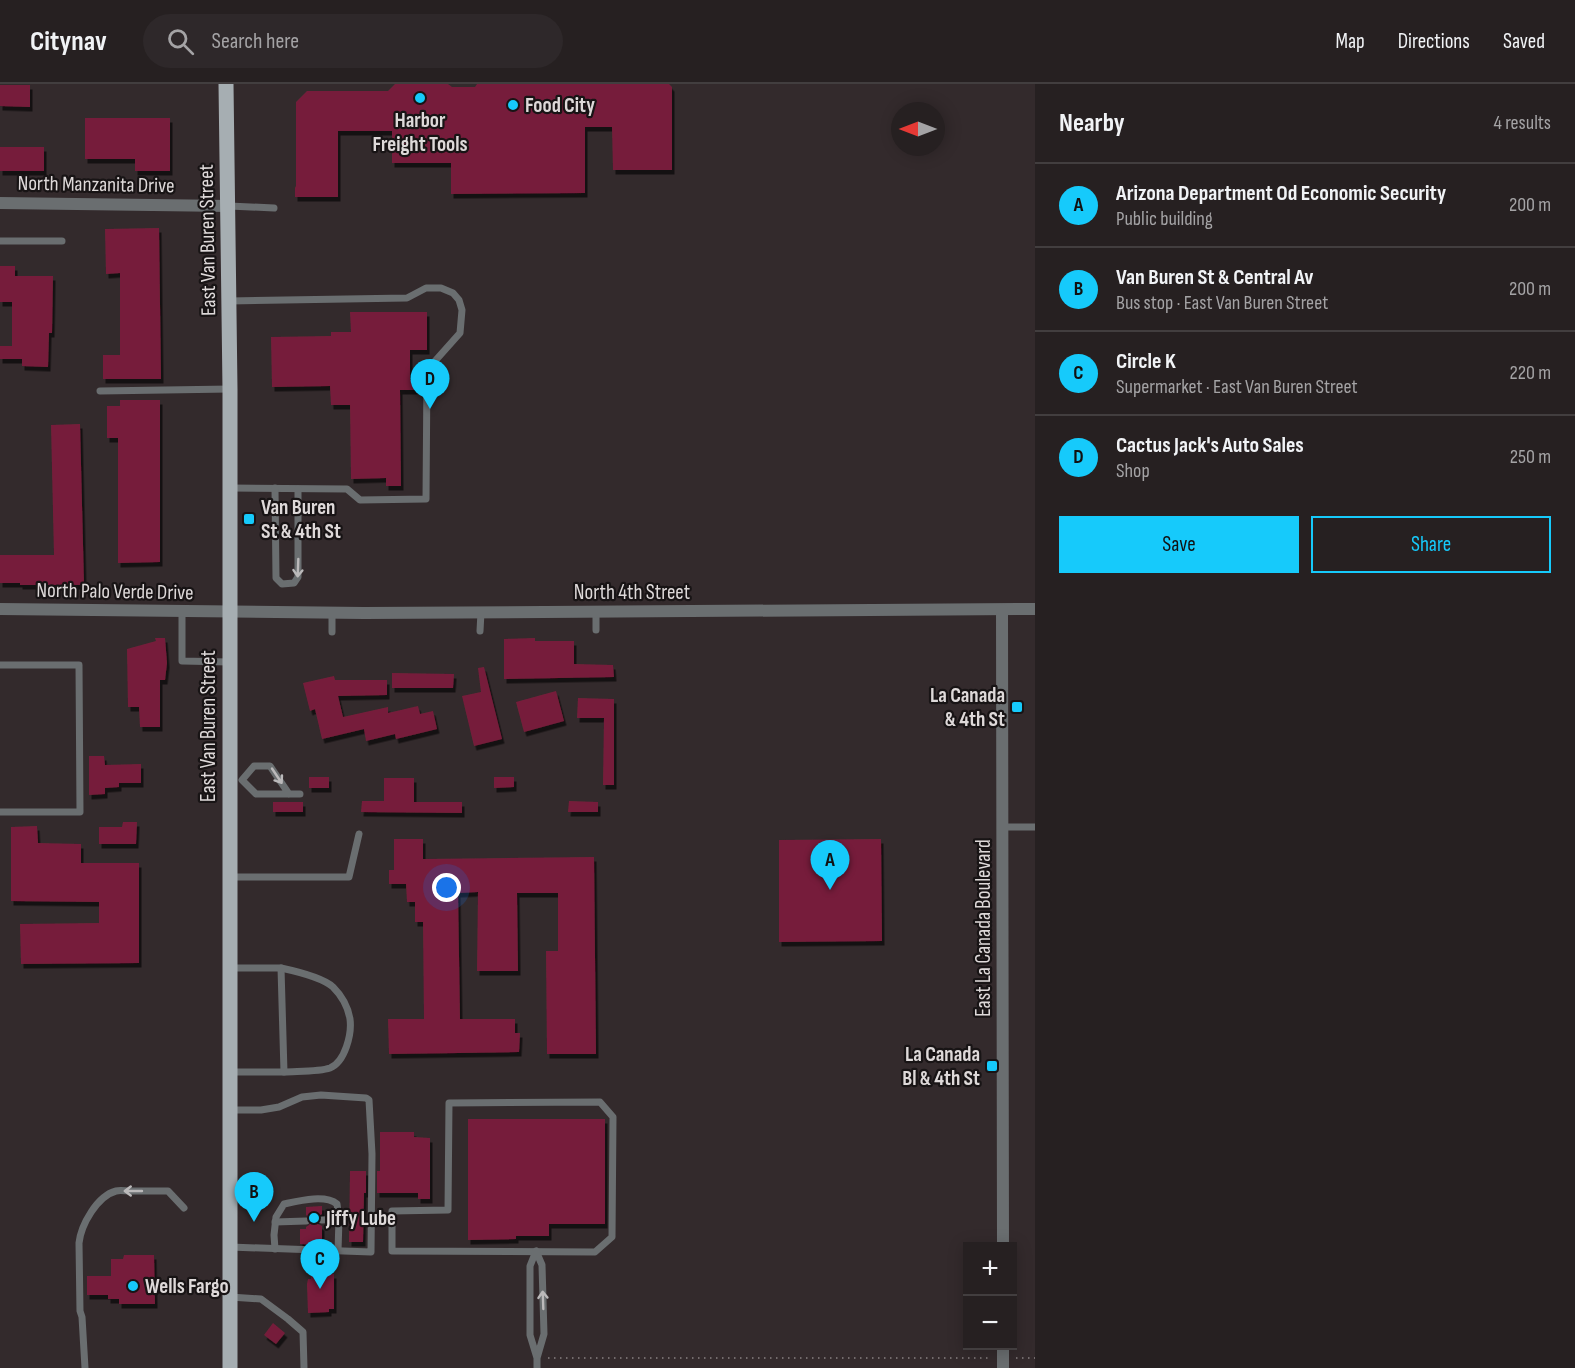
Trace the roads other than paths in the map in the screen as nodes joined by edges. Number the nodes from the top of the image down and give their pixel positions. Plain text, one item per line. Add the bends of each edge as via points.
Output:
1 (226, 84) edge
2 (0, 202) edge
3 (228, 206) junction
4 (274, 208) dead end
5 (0, 241) edge
6 (62, 241) dead end
7 (229, 301) junction
8 (230, 389) junction
9 (100, 391) dead end
10 (230, 488) junction
11 (275, 488) junction
12 (297, 489) junction
13 (0, 609) edge
14 (1035, 609) edge
15 (1002, 610) junction
16 (182, 611) junction
17 (229, 612) junction
18 (332, 612) junction
19 (481, 612) junction
20 (596, 612) junction
21 (596, 630) dead end
22 (480, 631) dead end
23 (332, 632) dead end
24 (229, 662) junction
25 (0, 665) edge
26 (236, 780) junction
27 (289, 794) junction
28 (300, 794) dead end
29 (0, 812) edge
30 (1035, 827) edge
31 (1002, 828) junction
32 (360, 834) dead end
33 (230, 878) junction
34 (230, 968) junction
35 (281, 968) junction
36 (230, 1072) junction
37 (284, 1072) junction
38 (230, 1110) junction
39 (184, 1208) dead end
40 (339, 1219) junction
41 (322, 1220) dead end
42 (306, 1221) dead end
43 (275, 1222) junction
44 (1003, 1242) edge
45 (230, 1246) junction
46 (275, 1249) junction
47 (338, 1251) junction
48 (537, 1251) junction
49 (230, 1297) junction
50 (537, 1358) junction
51 (85, 1368) edge
52 (230, 1368) edge
53 (304, 1368) edge
54 (537, 1368) edge

1 - 3 main road, East Van Buren Street
2 - 3 street, North Manzanita Drive
3 - 4 lane
3 - 7 main road, East Van Buren Street
5 - 6 lane
7 - 8 main road, East Van Buren Street
7 - 12 lane via 407,298 426,288 441,288 459,300 460,333 428,369 426,499 360,500 346,489
8 - 9 lane
8 - 10 main road, East Van Buren Street
10 - 11 lane
10 - 17 main road, East Van Buren Street
11 - 12 lane
12 -> 11 lane via 298,577 294,583 282,584 276,578
13 - 16 street, North Palo Verde Drive
14 - 15 street, North 4th Street
15 - 20 street, North 4th Street
15 - 31 street, East La Canada Boulevard
16 - 17 street, North Palo Verde Drive
16 - 24 lane via 182,661
17 - 18 street, North 4th Street
17 - 24 main road, East Van Buren Street
18 - 19 street, North 4th Street
18 - 23 lane
19 - 20 street, North 4th Street
19 - 22 lane
20 - 21 lane
24 - 26 main road, East Van Buren Street
25 - 29 lane via 79,665 80,812
26 - 27 lane via 256,794
26 -> 27 lane via 254,766 270,766
26 - 33 main road, East Van Buren Street
27 - 28 lane
30 - 31 lane
31 - 44 street, East La Canada Boulevard
32 - 33 lane via 350,877
33 - 34 main road, East Van Buren Street
34 - 35 lane
34 - 36 main road, East Van Buren Street
35 - 37 lane
35 - 37 lane via 331,985 351,1022 347,1046 335,1064
36 - 37 lane
36 - 38 main road, East Van Buren Street
38 - 45 main road, East Van Buren Street
38 - 47 lane via 261,1110 321,1095 369,1100 371,1252
39 -> 51 lane via 168,1191 116,1191 95,1208 79,1243
40 - 41 lane
40 - 43 lane via 337,1204 332,1200 302,1200 284,1204
40 - 47 lane
42 - 43 lane
43 - 46 lane
45 - 46 lane
45 - 49 main road, East Van Buren Street
46 - 47 lane
48 - 48 lane via 392,1251 392,1211 448,1210 449,1103 600,1102 613,1117 612,1238 596,1252
50 -> 48 lane via 544,1334 542,1265
48 - 50 lane via 530,1266 530,1335
49 - 52 main road, East Van Buren Street
49 - 53 lane via 261,1299 303,1332
50 - 54 lane

